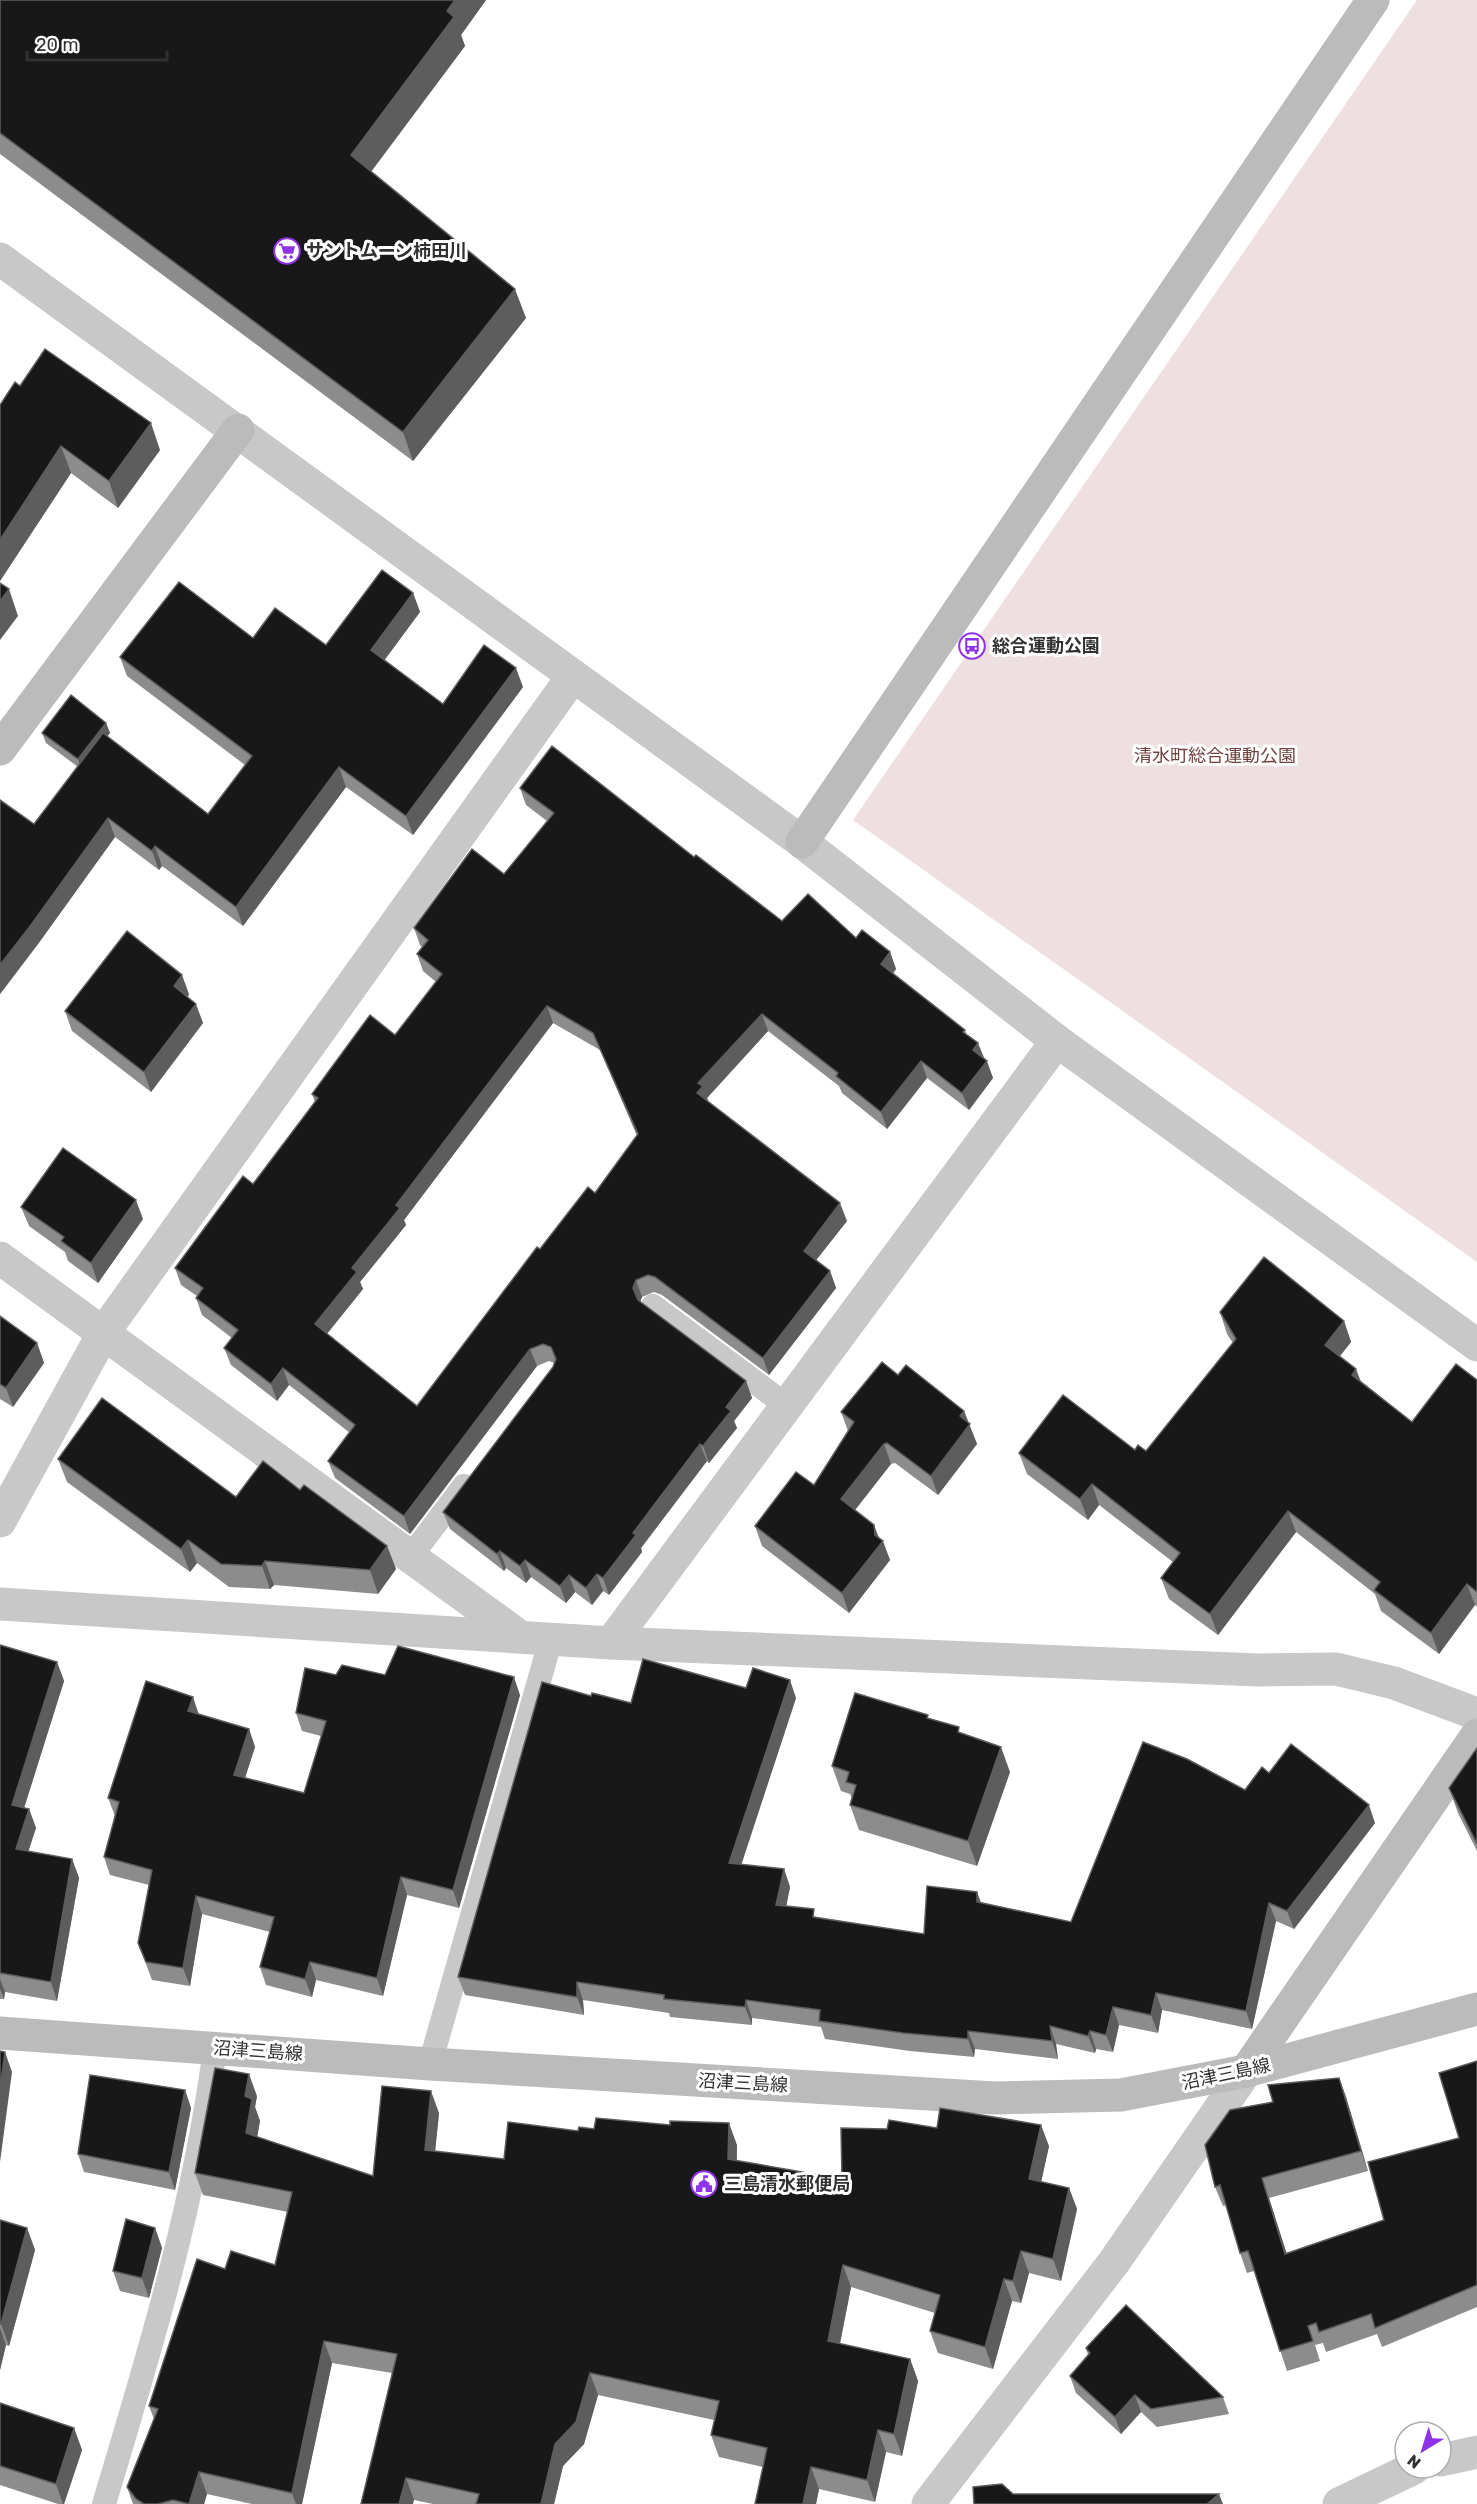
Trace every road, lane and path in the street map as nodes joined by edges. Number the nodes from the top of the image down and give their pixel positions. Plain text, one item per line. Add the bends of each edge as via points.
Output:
1 (1373, 0) edge
2 (0, 259) edge
3 (237, 430) junction
4 (573, 676) junction
5 (0, 749) edge
6 (802, 842) junction
7 (1057, 1041) junction
8 (0, 1258) edge
9 (653, 1306) dead end
10 (104, 1332) junction
11 (1477, 1345) edge
12 (787, 1406) junction
13 (476, 1471) edge
14 (0, 1521) edge
15 (411, 1556) junction
16 (0, 1604) edge
17 (535, 1638) junction
18 (612, 1643) junction
19 (1477, 1714) edge
20 (1477, 1735) edge
21 (1477, 2009) edge
22 (0, 2033) edge
23 (215, 2048) junction
24 (430, 2064) junction
25 (1246, 2072) junction
26 (1477, 2452) edge
27 (1453, 2457) edge
28 (1393, 2478) edge
29 (104, 2504) edge
30 (928, 2504) edge
31 (1339, 2504) edge

1 - 6 street
2 - 3 street
3 - 4 street
3 - 5 street
4 - 6 street
4 - 10 street
6 - 7 street
7 - 11 street
7 - 12 street
8 - 10 street
9 - 12 lane
10 - 14 street
10 - 15 street
12 - 18 street
13 - 15 lane
15 - 17 street
16 - 17 street
17 - 18 street
17 - 24 lane
18 - 19 street via 1258,1670 1336,1669 1394,1683
20 - 25 street
21 - 25 street, 沼津三島線
22 - 23 street, 沼津三島線
23 - 24 street, 沼津三島線
23 - 29 lane via 188,2199 167,2287
24 - 25 street, 沼津三島線 via 995,2098 1121,2096
25 - 30 street via 1114,2262
26 - 27 street
28 - 31 street

